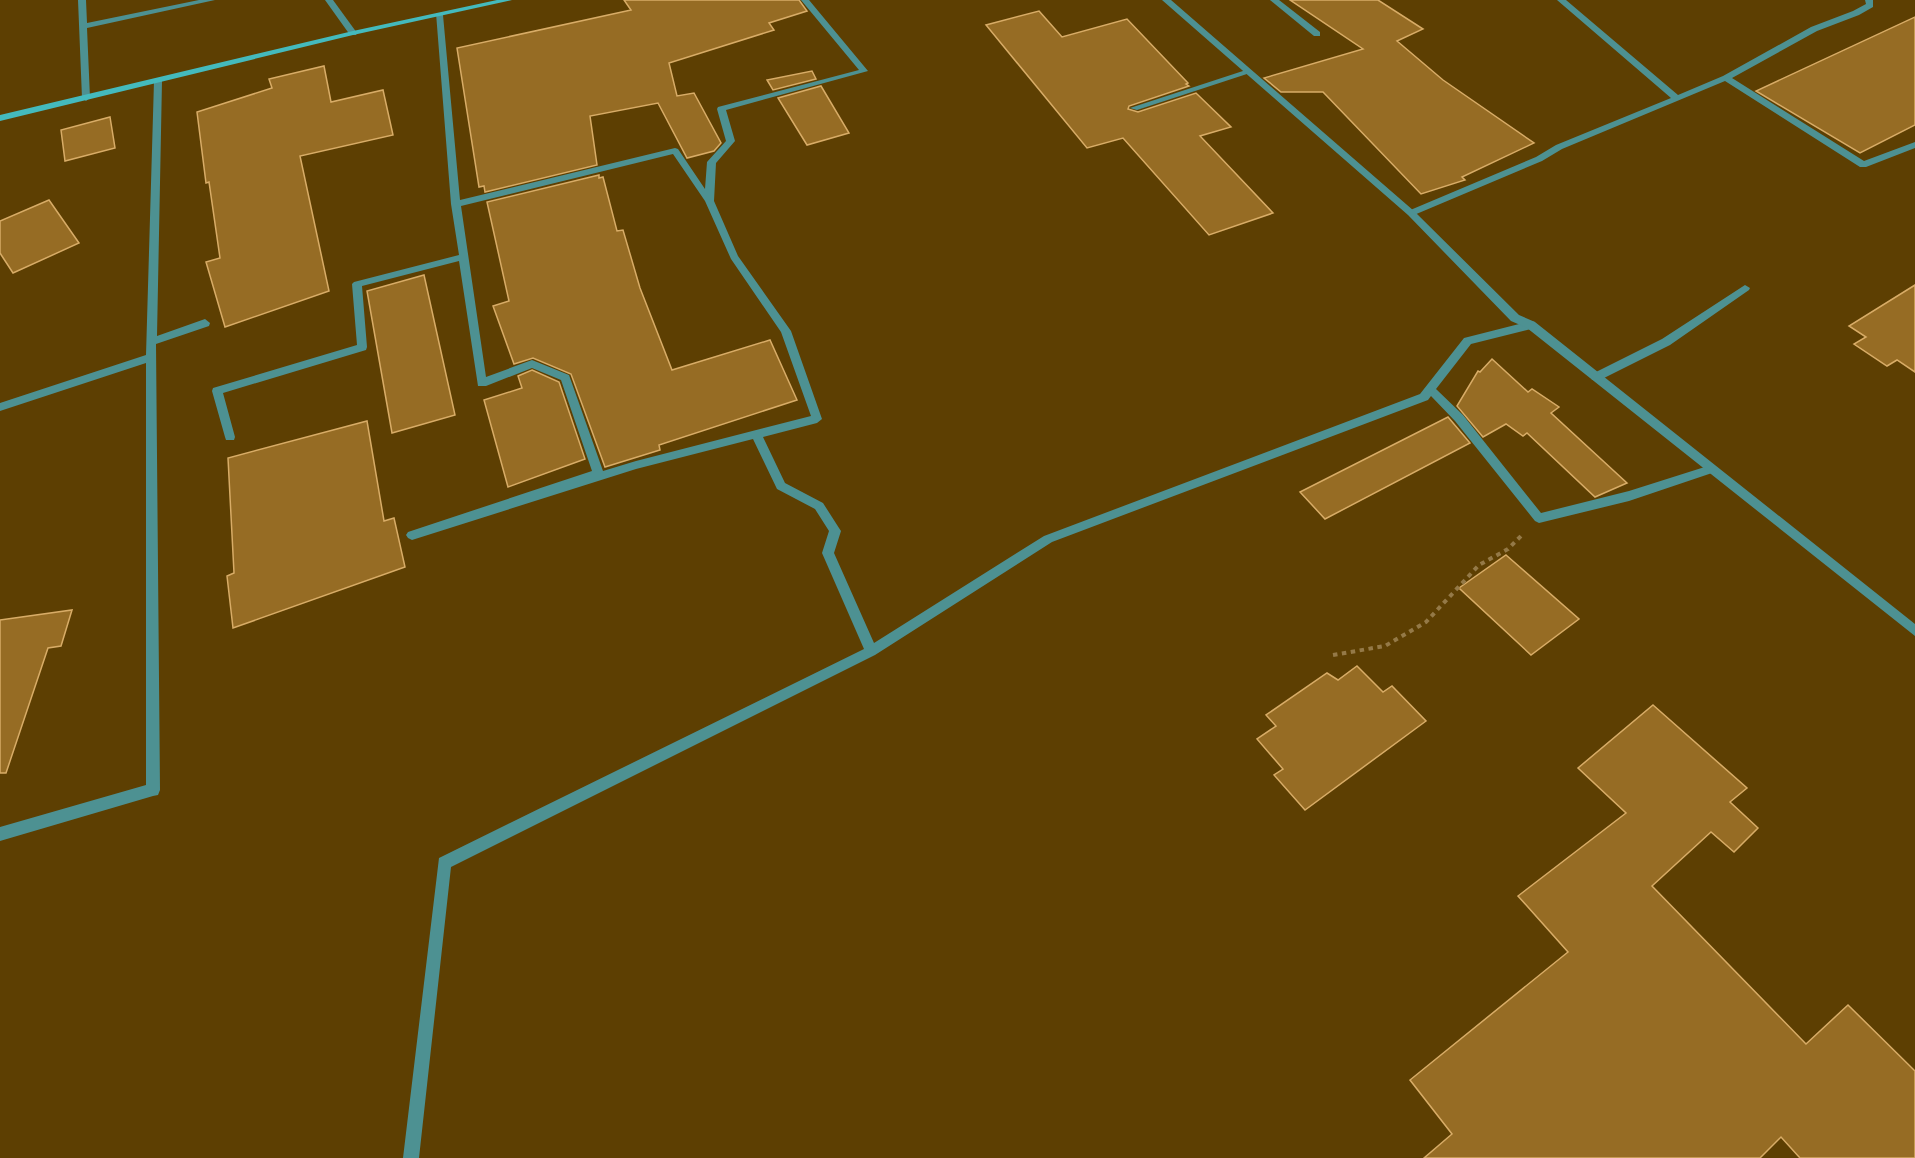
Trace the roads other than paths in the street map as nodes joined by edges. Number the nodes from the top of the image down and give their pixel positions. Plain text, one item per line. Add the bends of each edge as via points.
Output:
1 (82, 0) edge
2 (211, 0) edge
3 (329, 0) edge
4 (508, 0) edge
5 (805, 0) edge
6 (1166, 0) edge
7 (1274, 0) edge
8 (1561, 0) edge
9 (1869, 0) edge
10 (439, 15) junction
11 (83, 26) junction
12 (352, 33) junction
13 (1317, 34) dead end
14 (1249, 72) junction
15 (1726, 78) junction
16 (158, 81) junction
17 (86, 98) junction
18 (1677, 98) junction
19 (1134, 108) dead end
20 (0, 118) edge
21 (1915, 145) edge
22 (709, 201) junction
23 (456, 204) junction
24 (1411, 213) junction
25 (463, 257) junction
26 (1745, 288) dead end
27 (205, 323) dead end
28 (1531, 325) junction
29 (151, 342) junction
30 (150, 357) junction
31 (1596, 377) junction
32 (1430, 389) junction
33 (0, 407) edge
34 (230, 437) dead end
35 (636, 465) junction
36 (1711, 469) junction
37 (1915, 631) edge
38 (871, 651) junction
39 (0, 834) edge
40 (411, 1158) edge

1 - 11 street
2 - 11 street
3 - 12 street
4 - 10 main road
5 - 22 street via 864,71 721,108 731,141 712,162
6 - 14 street
7 - 13 street
8 - 18 street
9 - 15 street via 1870,5 1856,13 1814,29
10 - 12 main road
10 - 23 street
11 - 17 street
12 - 16 main road
14 - 19 street
14 - 24 street
15 - 18 street
15 - 21 street via 1863,165
16 - 17 main road
16 - 29 street
17 - 20 main road
18 - 24 street
22 - 23 street via 675,151
22 - 35 street via 734,257 786,331 817,419
23 - 25 street
24 - 28 street via 1515,318
25 - 34 street via 357,284 362,346 218,391
25 - 35 street via 482,383 532,364 565,378 598,473 412,535
26 - 31 street via 1666,342
27 - 29 street
28 - 31 street
28 - 32 street via 1468,341
29 - 30 street
30 - 33 street
30 - 39 street via 153,789
31 - 36 street
32 - 36 street via 1459,417 1539,518 1629,496
32 - 38 street via 1424,397 1048,539
35 - 38 street via 756,434 781,486 819,506 835,531 828,553
36 - 37 street
38 - 40 street via 444,863

